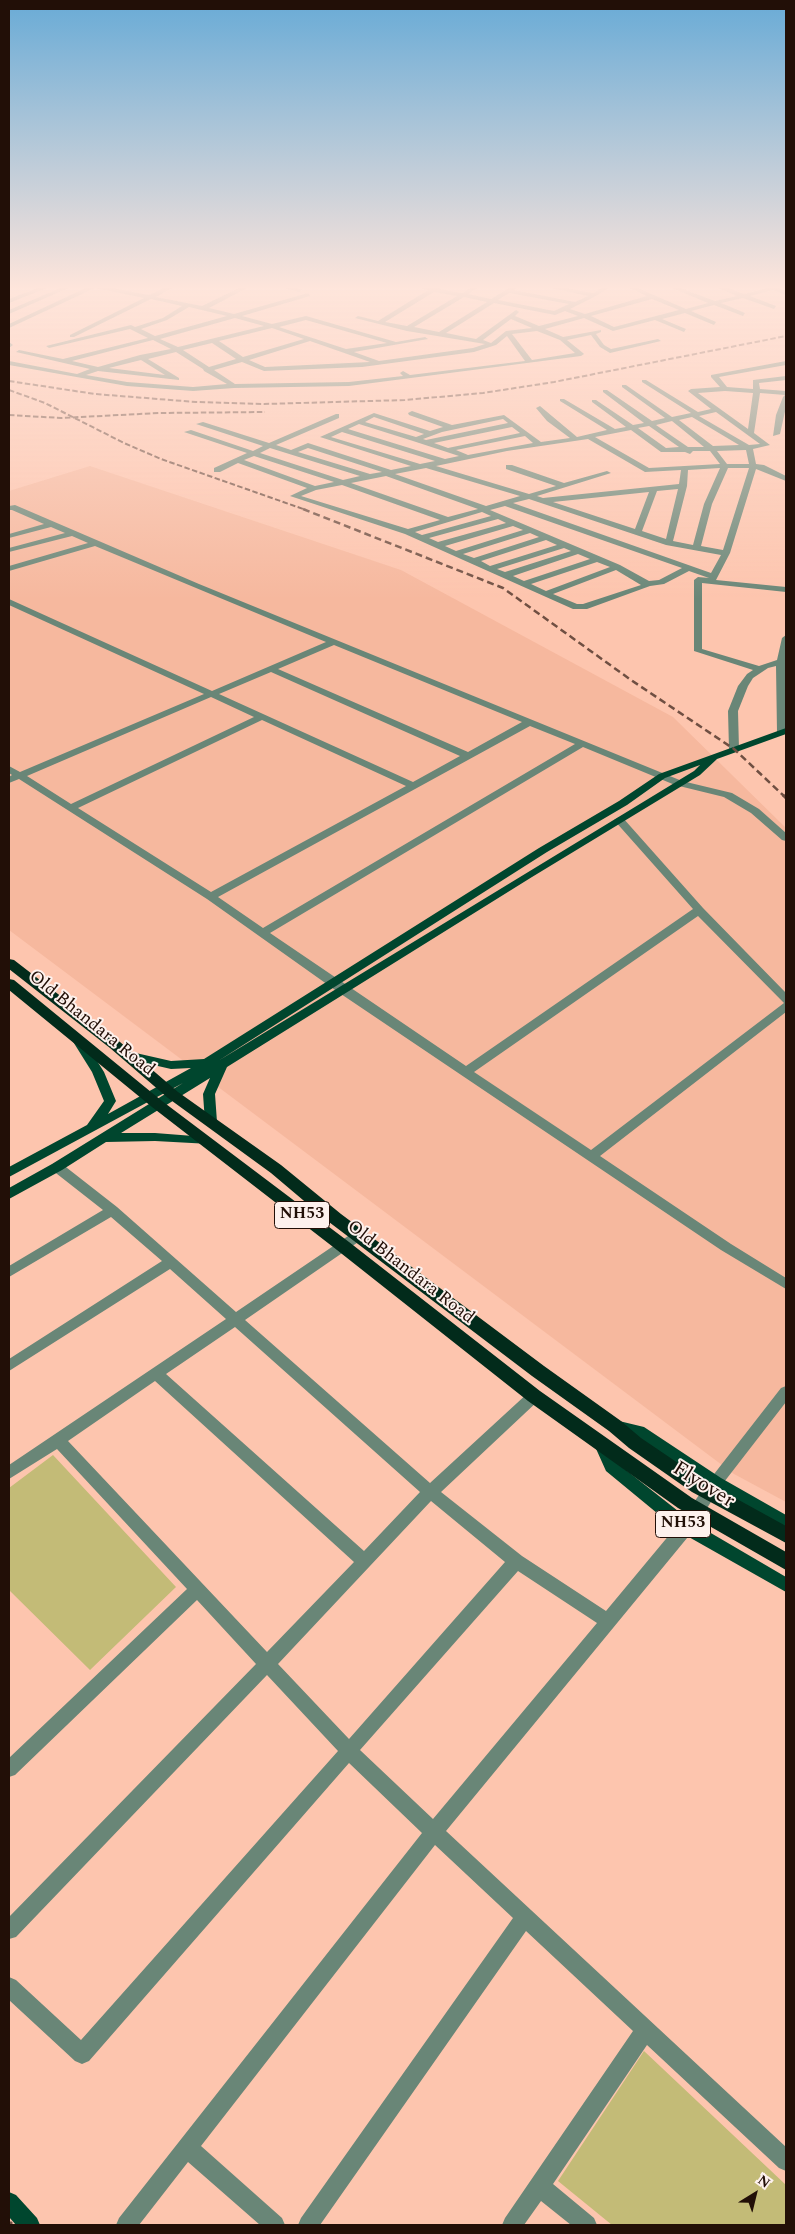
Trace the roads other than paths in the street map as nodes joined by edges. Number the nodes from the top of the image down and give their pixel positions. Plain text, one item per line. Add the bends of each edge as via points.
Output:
1 (630, 390) edge
2 (658, 390) edge
3 (703, 390) edge
4 (745, 390) edge
5 (605, 391) dead end
6 (757, 391) junction
7 (786, 393) edge
8 (786, 397) edge
9 (562, 400) dead end
10 (594, 401) dead end
11 (540, 408) dead end
12 (716, 410) junction
13 (412, 413) dead end
14 (695, 414) junction
15 (336, 416) dead end
16 (672, 419) junction
17 (358, 422) junction
18 (652, 423) junction
19 (200, 424) dead end
20 (514, 424) junction
21 (632, 427) junction
22 (452, 428) junction
23 (341, 429) junction
24 (613, 431) junction
25 (188, 432) dead end
26 (751, 433) junction
27 (432, 434) junction
28 (526, 434) junction
29 (776, 434) dead end
30 (588, 436) junction
31 (576, 438) junction
32 (416, 439) junction
33 (427, 443) junction
34 (539, 444) junction
35 (270, 445) junction
36 (749, 448) junction
37 (712, 449) junction
38 (448, 450) junction
39 (690, 450) junction
40 (254, 452) junction
41 (292, 452) junction
42 (468, 457) junction
43 (238, 460) junction
44 (444, 462) junction
45 (422, 466) junction
46 (685, 466) junction
47 (725, 466) junction
48 (753, 466) junction
49 (509, 467) dead end
50 (698, 467) junction
51 (218, 470) dead end
52 (389, 473) junction
53 (607, 473) dead end
54 (370, 477) junction
55 (786, 479) edge
56 (342, 482) junction
57 (561, 485) junction
58 (682, 486) junction
59 (314, 488) junction
60 (654, 490) junction
61 (528, 496) junction
62 (540, 500) junction
63 (505, 503) junction
64 (9, 508) edge
65 (484, 509) junction
66 (498, 516) junction
67 (448, 520) junction
68 (513, 523) junction
69 (51, 524) junction
70 (530, 530) junction
71 (408, 532) junction
72 (72, 533) junction
73 (637, 533) junction
74 (9, 536) edge
75 (546, 537) junction
76 (422, 538) junction
77 (96, 543) junction
78 (669, 543) junction
79 (438, 545) junction
80 (564, 545) junction
81 (696, 549) junction
82 (9, 550) edge
83 (578, 551) junction
84 (457, 553) junction
85 (726, 553) junction
86 (597, 559) junction
87 (474, 561) junction
88 (617, 567) junction
89 (491, 568) junction
90 (689, 568) junction
91 (9, 569) edge
92 (506, 575) junction
93 (713, 580) junction
94 (523, 584) junction
95 (646, 584) junction
96 (786, 590) edge
97 (545, 594) junction
98 (9, 603) edge
99 (786, 638) edge
100 (334, 642) junction
101 (784, 664) edge
102 (762, 668) junction
103 (271, 669) junction
104 (211, 695) junction
105 (261, 717) junction
106 (530, 722) junction
107 (785, 732) edge
108 (584, 743) junction
109 (734, 749) junction
110 (468, 756) junction
111 (717, 756) junction
112 (12, 775) edge
113 (662, 776) junction
114 (679, 783) junction
115 (414, 786) junction
116 (71, 808) junction
117 (619, 820) junction
118 (786, 838) edge
119 (211, 897) junction
120 (699, 910) junction
121 (263, 933) junction
122 (9, 963) edge
123 (26, 977) junction
124 (332, 982) junction
125 (10, 984) edge
126 (342, 989) junction
127 (786, 1000) edge
128 (786, 1006) edge
129 (78, 1040) junction
130 (127, 1055) junction
131 (207, 1063) junction
132 (222, 1064) junction
133 (466, 1072) junction
134 (169, 1092) junction
135 (153, 1101) junction
136 (210, 1122) junction
137 (92, 1128) junction
138 (102, 1138) junction
139 (206, 1141) junction
140 (591, 1156) junction
141 (57, 1167) junction
142 (9, 1173) edge
143 (9, 1194) edge
144 (112, 1210) junction
145 (359, 1235) junction
146 (343, 1246) junction
147 (171, 1262) junction
148 (9, 1272) edge
149 (786, 1284) edge
150 (236, 1318) junction
151 (9, 1366) edge
152 (155, 1373) junction
153 (786, 1392) edge
154 (534, 1396) junction
155 (615, 1426) junction
156 (58, 1440) junction
157 (600, 1441) junction
158 (9, 1473) edge
159 (716, 1482) junction
160 (430, 1492) junction
161 (786, 1523) edge
162 (686, 1527) junction
163 (786, 1535) edge
164 (363, 1560) junction
165 (516, 1561) junction
166 (786, 1562) edge
167 (786, 1585) edge
168 (197, 1589) junction
169 (608, 1622) junction
170 (267, 1664) junction
171 (348, 1750) junction
172 (9, 1769) edge
173 (434, 1832) junction
174 (525, 1917) junction
175 (9, 1930) edge
176 (9, 1987) edge
177 (646, 2030) junction
178 (188, 2147) junction
179 (786, 2161) edge
180 (539, 2186) junction
181 (9, 2202) edge
182 (30, 2225) edge
183 (126, 2225) edge
184 (275, 2225) edge
185 (308, 2225) edge
186 (512, 2225) edge
187 (587, 2225) edge

1 - 16 street
2 - 14 street
3 - 12 street via 691,391
4 - 6 street
5 - 18 street
6 - 7 street
6 - 26 street
8 - 29 street
9 - 24 street
10 - 21 street
11 - 31 street
12 - 14 street
12 - 26 street
13 - 22 street
14 - 16 street
14 - 36 street
15 - 35 street
16 - 18 street
16 - 37 street
17 - 23 street
17 - 27 street via 374,415
17 - 32 street
18 - 21 street
18 - 39 street
19 - 35 street
20 - 22 street via 504,417
20 - 28 street
20 - 33 street
21 - 24 street
21 - 39 street via 664,450
22 - 27 street
23 - 44 street
23 - 45 street via 324,437
24 - 30 street
25 - 40 street
26 - 36 street via 766,445
27 - 32 street
28 - 34 street
28 - 38 street
30 - 31 street
30 - 46 street via 648,470
31 - 34 street
32 - 33 street
33 - 38 street
34 - 42 street
35 - 40 street
35 - 41 street
36 - 37 street
36 - 48 street
37 - 39 street
37 - 47 street
38 - 42 street
39 - 50 street
40 - 43 street
40 - 56 street
41 - 52 street via 308,445
41 - 54 street
42 - 44 street
43 - 51 street
43 - 59 street
44 - 45 street
45 - 52 street
45 - 61 street
46 - 50 street
46 - 58 street
47 - 48 street
47 - 50 street
47 - 81 street via 708,504
48 - 55 street
48 - 85 street
49 - 57 street
52 - 54 street
52 - 65 street
53 - 57 street
54 - 56 street
56 - 59 street
56 - 67 street
57 - 61 street
58 - 60 street
58 - 78 street
59 - 71 street via 294,496
60 - 62 street
60 - 73 street
61 - 62 street
61 - 63 street
62 - 73 street
63 - 65 street
63 - 90 street
64 - 69 street
65 - 66 street
65 - 67 street
66 - 68 street
66 - 76 street
67 - 71 street
68 - 70 street
68 - 79 street
69 - 72 street
69 - 74 street
70 - 75 street
70 - 84 street
71 - 76 street
72 - 77 street
72 - 82 street
73 - 78 street
75 - 80 street
75 - 87 street
76 - 79 street
77 - 91 street
77 - 100 street
78 - 81 street
79 - 84 street
80 - 83 street
80 - 89 street
81 - 85 street
83 - 86 street
83 - 92 street
84 - 87 street
85 - 93 street
86 - 88 street
86 - 94 street
87 - 89 street
88 - 95 street
88 - 97 street
89 - 92 street
90 - 93 street
90 - 95 street via 662,582
92 - 94 street
93 - 96 street
93 - 102 street via 698,580 698,651
94 - 97 street
95 - 97 street via 580,608
98 - 104 street
99 - 101 street
100 - 103 street
100 - 106 street
101 - 102 street
101 - 107 street
102 - 109 street via 747,680 732,711
103 - 104 street
103 - 110 street
104 - 105 street
104 - 112 street
105 - 115 street
105 - 116 street
106 - 108 street
106 - 110 street
107 - 109 main road
108 - 113 street
108 - 121 street
109 - 111 main road
110 - 115 street
111 - 113 main road
111 - 114 main road
112 - 116 street
113 - 114 street
113 - 124 main road
114 - 117 main road
114 - 118 street via 728,795 755,811
115 - 119 street
116 - 119 street
117 - 120 street
117 - 126 main road
119 - 121 street
120 - 127 street
120 - 133 street
121 - 124 street
122 - 123 highway, NH53
123 - 125 highway
123 - 130 highway, NH53
124 - 126 street
124 - 131 main road
125 - 129 highway, Old Bhandara Road / NH53
126 - 132 main road
126 - 133 street
128 - 140 street
129 - 135 highway, Old Bhandara Road / NH53
129 - 137 main road via 98,1072 110,1100
130 - 131 main road via 170,1066
130 - 134 highway, NH53
131 - 134 main road
132 - 134 main road
132 - 136 main road via 209,1094
133 - 140 street
134 - 135 main road
134 - 136 highway, NH53
135 - 137 main road
135 - 138 main road
135 - 139 highway, Old Bhandara Road / NH53
136 - 145 highway, NH53
137 - 142 main road
138 - 139 main road via 155,1137
138 - 141 main road
139 - 146 highway, Old Bhandara Road / NH53
140 - 149 street
141 - 143 main road
141 - 144 street
144 - 147 street
144 - 148 street
145 - 146 street
145 - 155 highway, NH53
146 - 150 street
146 - 154 highway, Old Bhandara Road / NH53
147 - 150 street
147 - 151 street
150 - 152 street
150 - 160 street
152 - 156 street
152 - 164 street
153 - 159 street
154 - 157 highway, Old Bhandara Road / NH53
154 - 160 street
155 - 159 main road, NH53 via 639,1431
155 - 163 highway, Flyover / NH53 via 699,1487
156 - 158 street
156 - 168 street
157 - 162 main road, NH53 via 610,1467
157 - 166 highway, Flyover via 685,1503
159 - 161 main road, NH53
159 - 162 street
160 - 164 street
160 - 165 street
162 - 167 main road, NH53
162 - 169 street
164 - 170 street
165 - 169 street
165 - 171 street
168 - 170 street
168 - 172 street
169 - 173 street
170 - 171 street
170 - 175 street
171 - 173 street
171 - 176 street via 82,2054
173 - 174 street
173 - 178 street
174 - 177 street
174 - 185 street
177 - 179 street
177 - 180 street
178 - 183 street
178 - 184 street
180 - 186 street
180 - 187 street
181 - 182 main road

